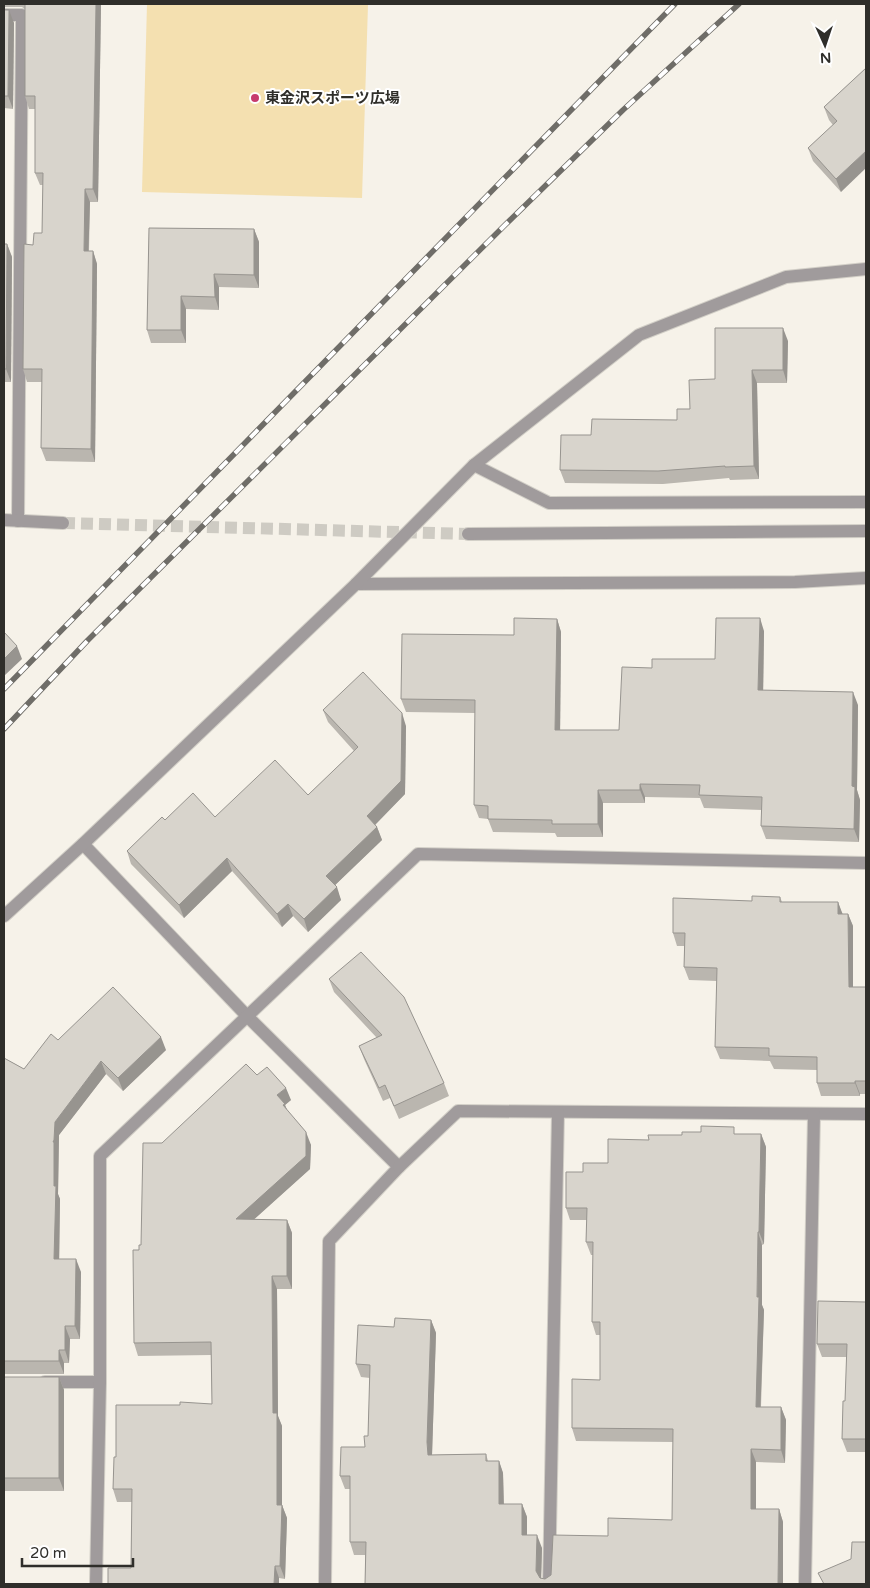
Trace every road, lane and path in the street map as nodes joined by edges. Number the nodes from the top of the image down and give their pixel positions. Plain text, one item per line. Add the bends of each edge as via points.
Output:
1 (4, 15) edge
2 (866, 269) edge
3 (474, 465) junction
4 (866, 502) edge
5 (4, 520) edge
6 (18, 521) junction
7 (63, 523) tunnel mouth
8 (866, 531) edge
9 (468, 534) tunnel mouth
10 (866, 578) edge
11 (356, 584) junction
12 (83, 844) junction
13 (866, 863) edge
14 (4, 916) edge
15 (247, 1016) junction
16 (558, 1112) junction
17 (814, 1114) junction
18 (866, 1114) edge
19 (399, 1167) junction
20 (32, 1382) edge
21 (100, 1382) junction
22 (96, 1584) edge
23 (325, 1584) edge
24 (549, 1584) edge
25 (805, 1584) edge

1 - 6 street via 22,15
2 - 3 street via 786,277 640,335
3 - 4 street via 549,503
3 - 11 street
5 - 6 street
6 - 7 street
8 - 9 street
10 - 11 street via 795,582
11 - 12 street
12 - 14 street
12 - 15 street
13 - 15 street via 418,854
15 - 19 street
15 - 21 street via 100,1156
16 - 17 street
16 - 19 street via 458,1112
16 - 24 street
17 - 18 street
17 - 25 street
19 - 23 street via 329,1241
20 - 21 street
21 - 22 street

